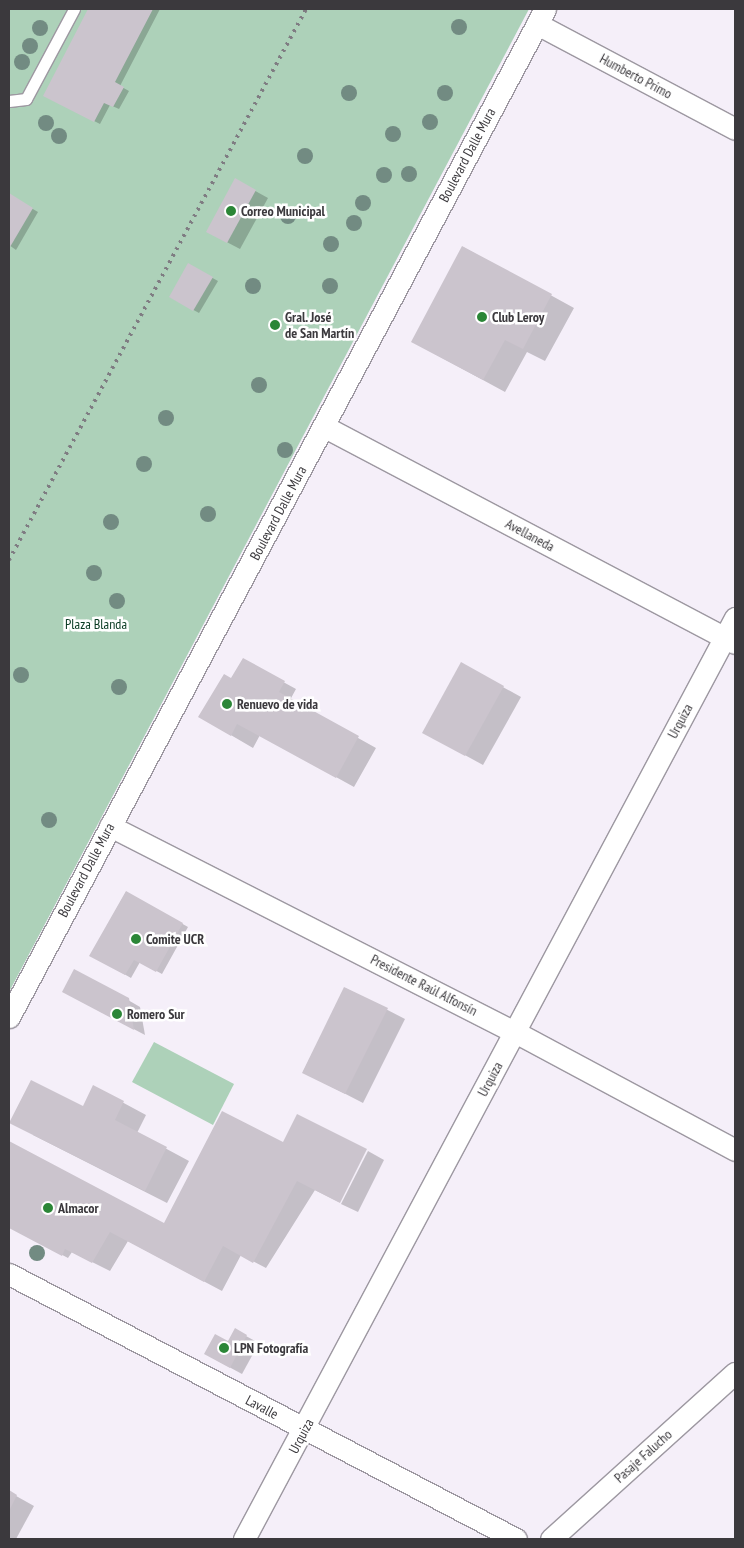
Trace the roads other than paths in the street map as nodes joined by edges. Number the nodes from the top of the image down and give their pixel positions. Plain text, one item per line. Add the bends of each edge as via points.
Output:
1 (74, 9) edge
2 (541, 16) edge
3 (9, 101) edge
4 (735, 130) edge
5 (325, 427) junction
6 (735, 618) edge
7 (730, 641) edge
8 (110, 826) junction
9 (9, 1017) edge
10 (515, 1032) junction
11 (735, 1150) edge
12 (9, 1274) edge
13 (735, 1373) edge
14 (305, 1429) junction
15 (244, 1539) edge
16 (516, 1539) edge
17 (551, 1539) edge

1 - 3 lane via 26,99
2 - 4 street, Humberto Primo
2 - 5 street, Boulevard Dalle Mura
5 - 7 street, Avellaneda
5 - 8 street, Boulevard Dalle Mura
6 - 7 street, Urquiza
7 - 10 street, Urquiza
8 - 9 street, Boulevard Dalle Mura
8 - 10 street, Presidente Raúl Alfonsín
10 - 11 street, Presidente Raúl Alfonsín
10 - 14 street, Urquiza
12 - 14 street, Lavalle
13 - 17 street, Pasaje Falucho
14 - 15 street, Urquiza
14 - 16 street, Lavalle

